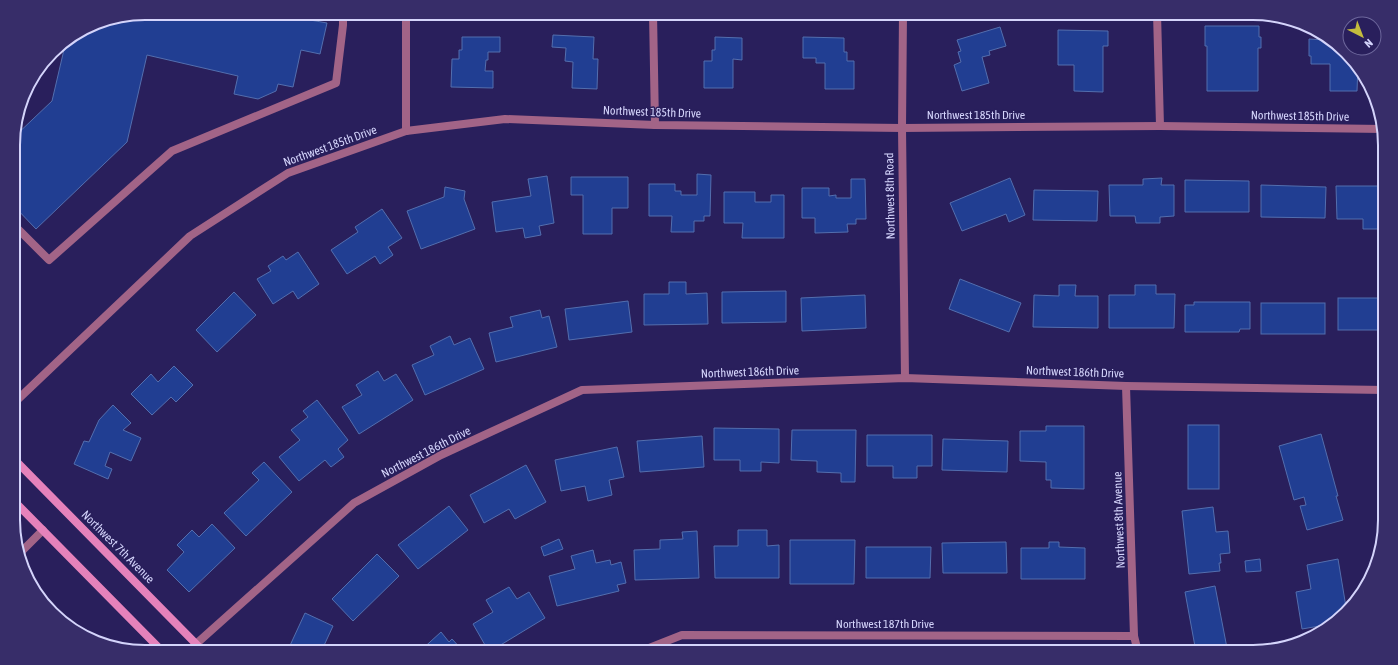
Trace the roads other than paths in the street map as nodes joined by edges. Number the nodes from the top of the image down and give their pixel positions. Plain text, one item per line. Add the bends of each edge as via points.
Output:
1 (343, 20) edge
2 (406, 20) edge
3 (653, 20) edge
4 (903, 20) edge
5 (1157, 20) edge
6 (655, 125) junction
7 (1160, 126) junction
8 (902, 128) junction
9 (1377, 129) edge
10 (406, 131) junction
11 (20, 230) edge
12 (905, 378) junction
13 (1126, 386) junction
14 (1378, 390) edge
15 (20, 397) edge
16 (20, 465) edge
17 (20, 507) edge
18 (43, 530) junction
19 (24, 549) edge
20 (1134, 636) junction
21 (196, 644) joint
22 (156, 645) edge
23 (658, 645) edge
24 (1136, 645) edge

1 - 11 street via 336,83 172,151 49,260
2 - 10 street
3 - 6 street
4 - 8 street, Northwest 8th Road
5 - 7 street
6 - 8 street, Northwest 185th Drive
6 - 10 street, Northwest 185th Drive via 505,119
7 - 8 street, Northwest 185th Drive
7 - 9 street, Northwest 185th Drive
8 - 12 street, Northwest 8th Road
10 - 15 street, Northwest 185th Drive via 288,173 190,236
12 - 13 street, Northwest 186th Drive
12 - 21 street, Northwest 186th Drive via 582,390 441,455 354,503
13 - 14 street, Northwest 186th Drive
13 - 20 street, Northwest 8th Avenue
16 - 21 street, Northwest 7th Avenue
17 - 18 street
18 - 19 street
18 - 22 street
20 - 23 street, Northwest 187th Drive via 682,636
20 - 24 street, Northwest 8th Avenue

